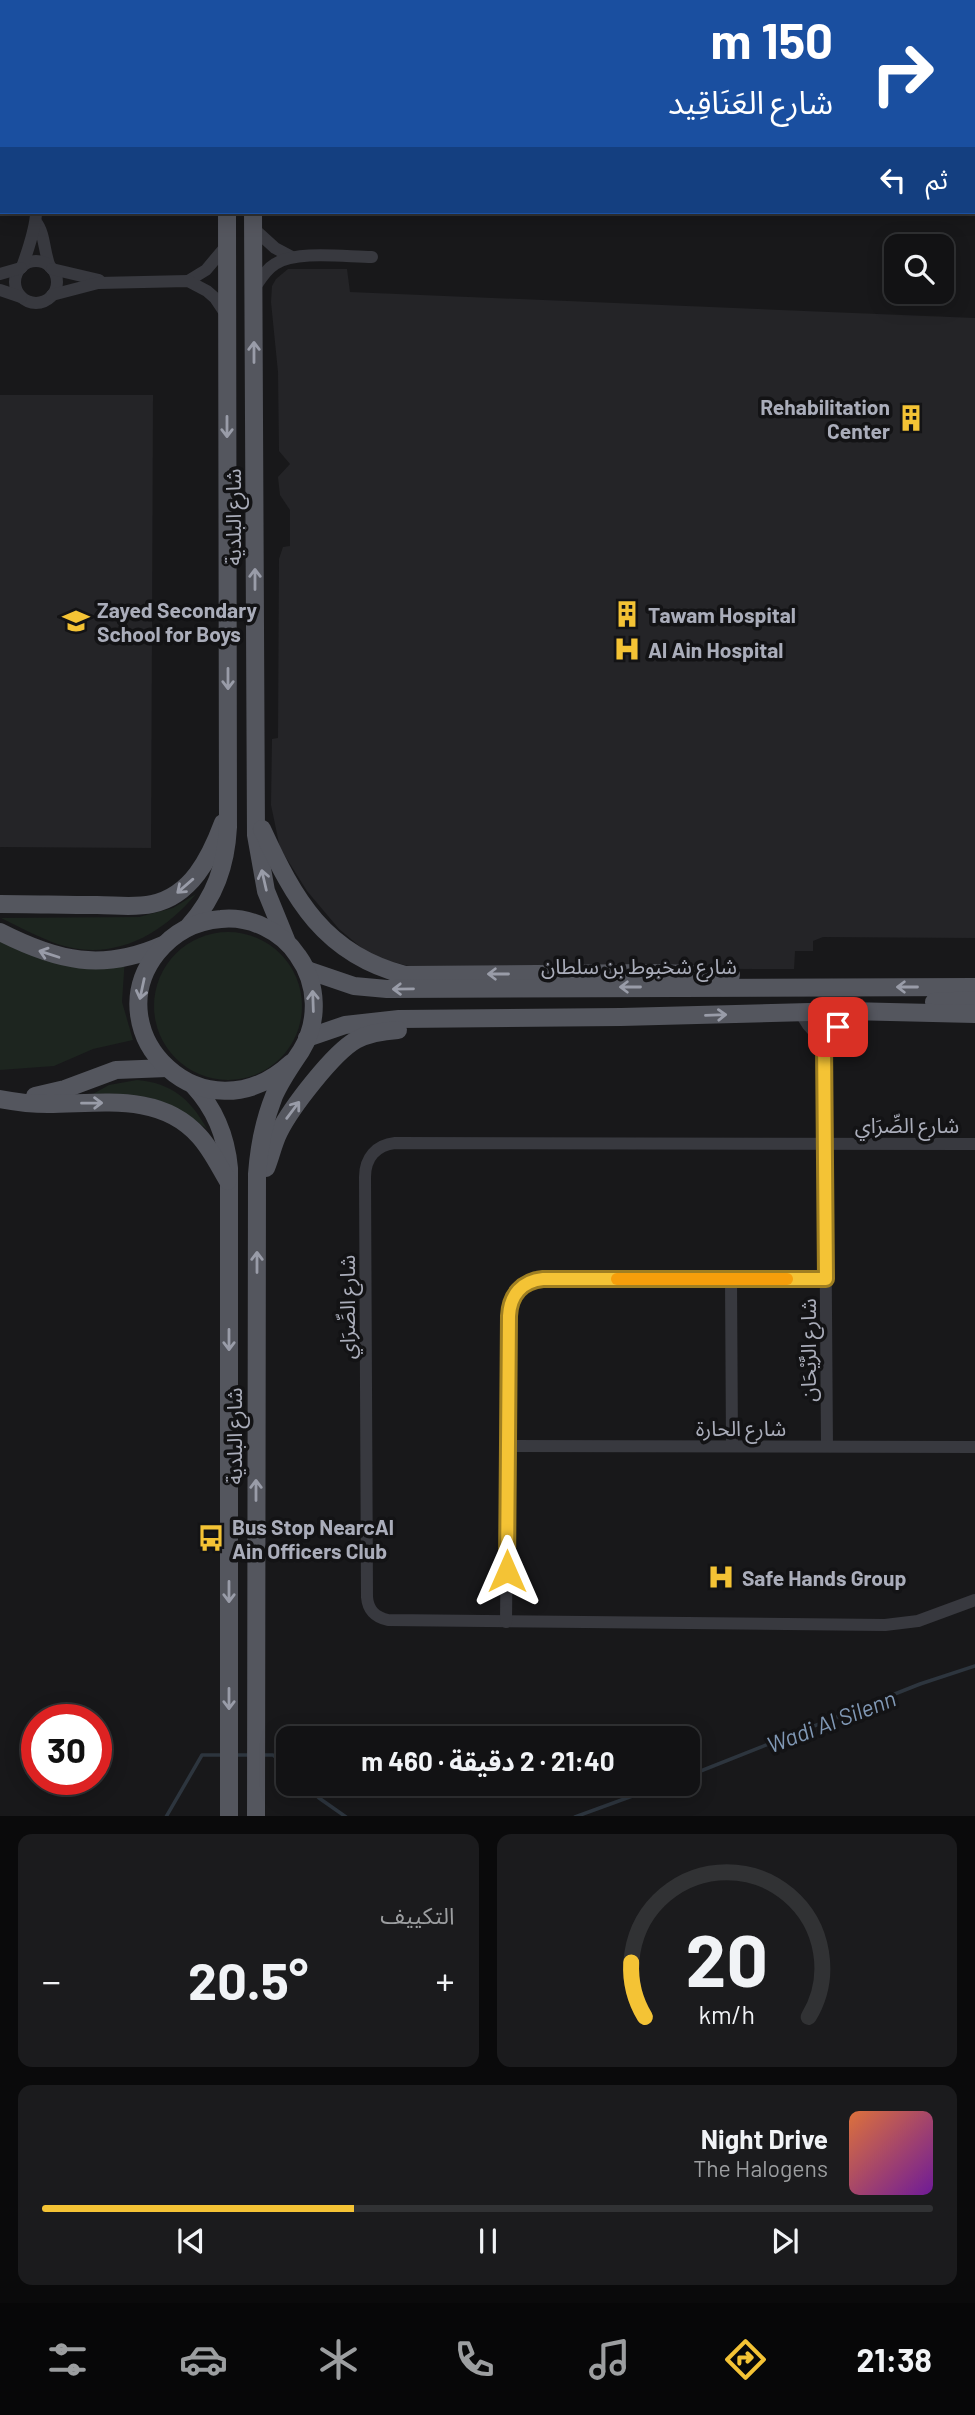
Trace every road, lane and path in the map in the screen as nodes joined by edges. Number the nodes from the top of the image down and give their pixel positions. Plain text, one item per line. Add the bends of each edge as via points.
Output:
1 (227, 214) edge
2 (36, 217) edge
3 (253, 220) edge
4 (227, 244) junction
5 (292, 257) junction
6 (372, 257) dead end
7 (22, 267) junction
8 (51, 268) junction
9 (0, 274) edge
10 (188, 281) junction
11 (113, 282) junction
12 (254, 289) junction
13 (0, 290) edge
14 (52, 295) junction
15 (21, 297) junction
16 (227, 316) junction
17 (228, 806) junction
18 (256, 816) junction
19 (0, 904) edge
20 (189, 927) junction
21 (0, 932) edge
22 (288, 943) junction
23 (163, 946) junction
24 (307, 970) junction
25 (760, 986) junction
26 (974, 991) edge
27 (848, 1011) junction
28 (743, 1014) junction
29 (802, 1014) junction
30 (975, 1014) edge
31 (621, 1017) junction
32 (307, 1038) junction
33 (824, 1043) junction
34 (291, 1063) junction
35 (167, 1068) junction
36 (193, 1085) junction
37 (0, 1099) edge
38 (826, 1143) junction
39 (975, 1143) edge
40 (229, 1183) junction
41 (257, 1195) junction
42 (731, 1279) junction
43 (826, 1279) junction
44 (508, 1446) junction
45 (732, 1446) junction
46 (827, 1447) junction
47 (975, 1447) edge
48 (975, 1601) edge
49 (506, 1622) junction
50 (229, 1816) edge
51 (256, 1816) edge

1 - 4 main road, شارع البلدية
2 - 7 street
2 - 8 street
3 - 5 street via 275,248
3 - 12 main road, شارع البلدية
4 - 10 street via 206,270
4 - 16 main road, شارع البلدية
5 - 6 street
5 - 12 street via 268,269
7 - 8 street via 36,262
7 - 9 street
7 - 15 street via 15,282
8 - 11 street
8 - 14 street via 57,282
10 - 11 street
10 - 16 street via 215,298
11 - 14 street
18 -> 12 main road, شارع البلدية
13 - 15 street
14 - 15 street via 36,303
16 -> 17 main road, شارع البلدية
17 -> 19 main road via 214,847 199,872 187,886 162,901 134,906
17 - 20 main road, شارع البلدية via 221,873 208,902
22 -> 18 main road, شارع البلدية via 266,891
25 -> 18 main road via 734,975 405,975 392,971 351,952 319,924 281,872
20 - 22 main road via 224,918 242,920 260,925
20 - 23 main road
23 -> 21 main road via 122,959 80,961 41,951
22 - 24 main road
23 -> 35 main road via 147,971 140,1000 149,1044
25 -> 24 main road, شارع شخبوط بن سلطان via 387,989 346,984
32 -> 24 main road via 314,1004
26 -> 25 main road, شارع شخبوط بن سلطان
26 - 28 main road
27 - 29 main road
27 - 30 main road
27 - 33 street
28 - 29 main road
31 -> 28 main road
29 - 33 street
31 - 32 main road via 380,1020 345,1025
41 -> 31 main road via 289,1114 343,1049 356,1040 383,1031 550,1026
32 - 34 main road
33 - 38 street, شارع الرَّيْحَان
34 - 36 main road via 253,1088 223,1092
34 - 41 main road, شارع البلدية via 273,1098 262,1135
35 - 36 main road
35 - 37 main road via 116,1070 51,1093
36 - 40 main road, شارع البلدية via 220,1126 228,1154
37 -> 40 main road via 47,1104 124,1102 156,1108 197,1133
38 - 39 street, شارع الصِّرَاي
38 - 43 street, شارع الرَّيْحَان
38 - 49 street, شارع الصِّرَاي via 403,1143 382,1146 368,1159 368,1602 376,1615 388,1620
40 -> 50 main road, شارع البلدية
51 -> 41 main road, شارع البلدية
42 - 43 street
42 - 44 street via 543,1279 526,1284 513,1297 509,1310
42 - 45 street
43 - 46 street, شارع الرَّيْحَان
44 - 45 street, شارع الحارة
44 - 49 street
45 - 46 street, شارع الحارة
46 - 47 street, شارع الحارة
48 - 49 street, شارع الصِّرَاي via 908,1623

